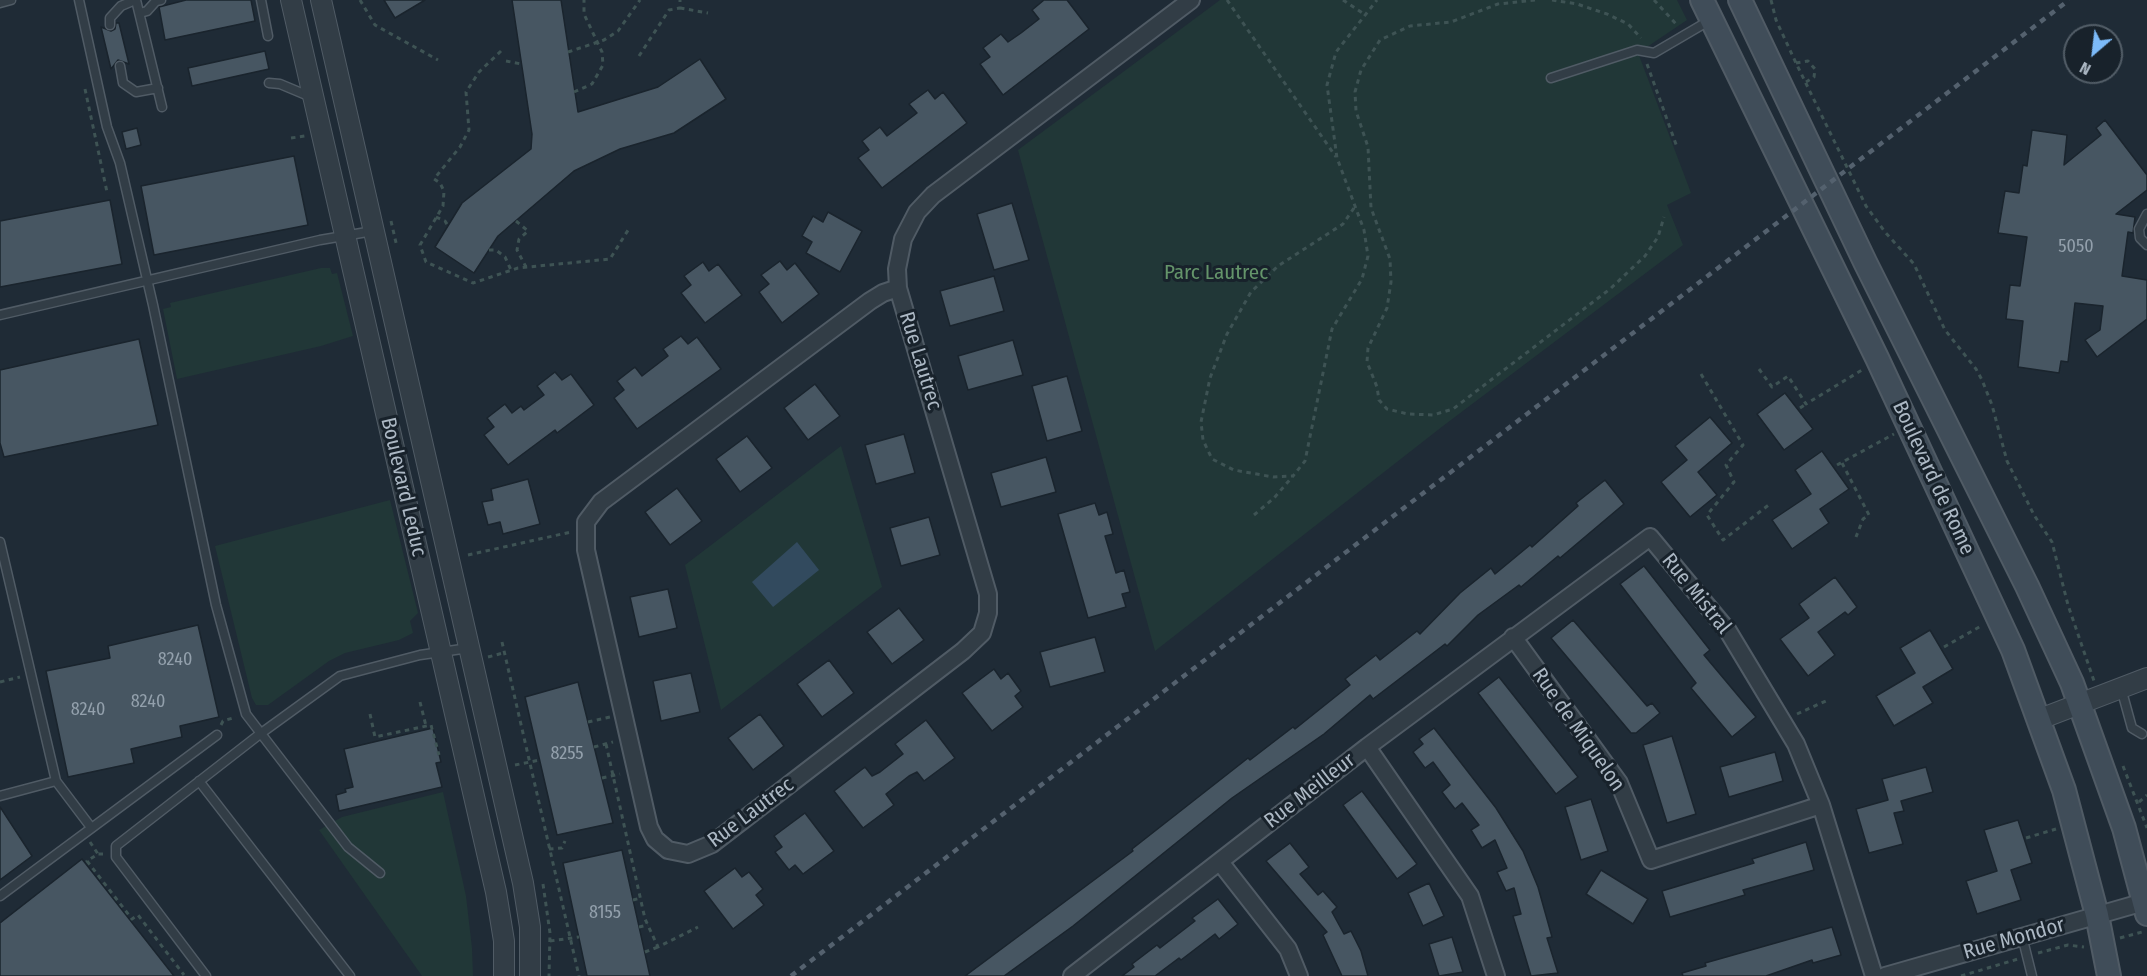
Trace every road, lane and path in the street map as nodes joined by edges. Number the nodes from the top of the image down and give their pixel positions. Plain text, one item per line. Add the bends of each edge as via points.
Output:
1 (11, 0) edge
2 (79, 0) edge
3 (135, 0) edge
4 (161, 0) edge
5 (261, 0) edge
6 (291, 0) edge
7 (321, 0) edge
8 (360, 0) edge
9 (584, 0) edge
10 (640, 0) edge
11 (680, 0) edge
12 (1191, 0) edge
13 (1227, 0) edge
14 (1343, 0) edge
15 (1377, 0) edge
16 (1535, 0) edge
17 (1552, 0) edge
18 (1654, 0) edge
19 (1740, 0) edge
20 (1771, 0) edge
21 (1497, 2) edge
22 (0, 3) edge
23 (680, 8) junction
24 (1707, 10) edge
25 (140, 13) junction
26 (708, 13) dead end
27 (1364, 14) junction
28 (110, 25) dead end
29 (1686, 35) junction
30 (268, 36) dead end
31 (598, 42) junction
32 (501, 51) dead end
33 (1642, 51) junction
34 (568, 52) dead end
35 (1654, 53) junction
36 (639, 56) dead end
37 (438, 60) dead end
38 (506, 61) dead end
39 (1796, 63) junction
40 (521, 64) dead end
41 (120, 66) dead end
42 (1551, 78) dead end
43 (1806, 82) junction
44 (268, 83) dead end
45 (158, 88) junction
46 (574, 92) dead end
47 (314, 99) junction
48 (162, 107) dead end
49 (310, 135) dead end
50 (291, 138) dead end
51 (1677, 147) dead end
52 (1337, 158) junction
53 (1354, 208) junction
54 (2147, 214) edge
55 (436, 217) junction
56 (1664, 217) dead end
57 (390, 218) dead end
58 (516, 221) dead end
59 (448, 226) dead end
60 (630, 227) dead end
61 (374, 231) junction
62 (346, 236) junction
63 (395, 236) dead end
64 (2147, 245) edge
65 (489, 250) dead end
66 (526, 267) junction
67 (511, 270) junction
68 (147, 280) junction
69 (898, 288) junction
70 (0, 315) edge
71 (1759, 369) dead end
72 (1864, 369) dead end
73 (1701, 374) dead end
74 (1806, 404) junction
75 (1800, 408) dead end
76 (1895, 433) dead end
77 (1293, 476) junction
78 (1770, 504) dead end
79 (1254, 515) dead end
80 (572, 532) dead end
81 (1856, 537) dead end
82 (0, 543) edge
83 (468, 555) dead end
84 (1985, 624) dead end
85 (1513, 637) junction
86 (502, 642) dead end
87 (1944, 647) dead end
88 (441, 652) junction
89 (478, 652) junction
90 (503, 653) junction
91 (25, 676) dead end
92 (2092, 677) dead end
93 (2147, 678) edge
94 (0, 682) edge
95 (2121, 688) junction
96 (1828, 700) dead end
97 (420, 702) dead end
98 (2080, 703) junction
99 (246, 714) junction
100 (370, 714) dead end
101 (624, 714) junction
102 (2040, 719) junction
103 (1782, 721) junction
104 (588, 722) dead end
105 (426, 726) junction
106 (260, 734) junction
107 (2142, 734) dead end
108 (217, 735) joint
109 (594, 747) dead end
110 (1367, 747) junction
111 (439, 755) dead end
112 (540, 760) dead end
113 (528, 763) junction
114 (516, 765) dead end
115 (613, 776) junction
116 (602, 778) dead end
117 (199, 781) junction
118 (56, 782) junction
119 (2147, 795) edge
120 (0, 796) edge
121 (2139, 802) dead end
122 (1821, 805) junction
123 (90, 826) junction
124 (2059, 828) dead end
125 (2026, 838) dead end
126 (566, 841) dead end
127 (549, 849) junction
128 (114, 855) junction
129 (1220, 862) junction
130 (380, 873) dead end
131 (0, 896) edge
132 (640, 898) junction
133 (633, 900) dead end
134 (2146, 906) edge
135 (144, 910) dead end
136 (138, 915) junction
137 (2097, 915) junction
138 (648, 925) junction
139 (639, 927) dead end
140 (698, 927) dead end
141 (570, 936) junction
142 (2022, 936) junction
143 (2132, 936) dead end
144 (579, 937) dead end
145 (2116, 939) dead end
146 (550, 940) dead end
147 (658, 947) junction
148 (2083, 948) dead end
149 (645, 952) dead end
150 (2037, 954) dead end
151 (2016, 960) dead end
152 (184, 975) edge
153 (206, 976) edge
154 (350, 976) edge
155 (504, 976) edge
156 (530, 976) edge
157 (579, 976) edge
158 (1072, 976) edge
159 (1299, 976) edge
160 (1496, 976) edge
161 (1874, 976) edge
162 (1885, 976) edge
163 (1961, 976) edge
164 (2032, 976) edge
165 (2109, 976) edge

1 - 22 lane
2 - 68 lane
3 - 25 lane
3 - 28 lane via 121,6 110,18
4 - 25 lane
5 - 30 lane
6 - 47 street, Boulevard Leduc
7 - 61 street, Boulevard Leduc
8 - 37 path via 375,25
9 - 31 path via 586,21
10 - 31 path via 618,31
11 - 23 path
12 - 69 street, Rue Lautrec via 928,200 903,239
13 - 52 path
14 - 27 path
15 - 27 path
16 - 21 path
17 - 35 path via 1577,4 1628,24
18 - 29 path
19 - 98 main road, Boulevard de Rome via 2027,586
20 - 39 path
21 - 56 path via 1451,22 1410,26 1395,32 1380,40 1361,70 1355,92 1356,111 1368,147 1371,208 1390,259 1387,308 1368,348 1367,362 1379,400 1387,409 1408,414 1433,415 1453,409 1610,290 1645,256 1659,237
23 - 26 path
23 - 36 path via 669,10
24 - 29 lane
24 - 102 main road, Boulevard de Rome via 1961,537
25 - 45 lane
27 - 52 path via 1336,52 1327,85
29 - 35 lane
31 - 34 path
31 - 46 path via 603,65 597,78
32 - 55 path via 479,72 466,92 469,130 434,179 444,191
33 - 35 lane
33 - 42 lane
33 - 51 path
38 - 40 path
39 - 43 path
39 - 43 path via 1808,61 1815,69 1814,77
41 - 45 lane via 123,83 135,92
43 - 92 path via 1866,206 1914,264 1945,330 1977,369 1992,405 2007,461 2052,542
44 - 47 lane
45 - 48 lane
47 - 62 street, Boulevard Leduc
49 - 50 path
52 - 53 path
53 - 77 path via 1364,230 1368,256 1362,279 1332,329 1305,461
53 - 77 path via 1343,224 1278,266 1251,292 1227,334 1210,378 1201,422 1203,440 1212,459 1234,470 1273,477
54 - 64 lane via 2139,229 2140,238
55 - 59 path
55 - 67 path via 420,245 426,262 473,284
57 - 63 path
58 - 66 path via 528,231 519,239 517,250
60 - 66 path via 610,259
61 - 62 lane
61 - 89 street, Boulevard Leduc
62 - 68 lane
62 - 88 street, Boulevard Leduc
65 - 67 path via 506,258
66 - 67 path
68 - 70 lane
68 - 99 lane via 207,566
69 - 101 street, Rue Lautrec via 870,301 605,499 588,517 584,532 586,550
69 - 101 street, Rue Lautrec via 988,594 982,633 712,844 693,853 668,850 652,834
71 - 74 path via 1772,387 1788,376
72 - 74 path
73 - 78 path via 1743,445 1726,465 1734,482 1707,515 1723,540
74 - 75 path
76 - 81 path via 1839,464 1869,515 1863,519
77 - 79 path
80 - 83 path
82 - 118 lane
84 - 87 path
85 - 103 street, Rue Mistral via 1650,537 1728,631
85 - 110 street, Rue Mistral
85 - 122 street, Rue de Miquelon via 1618,783 1651,860
86 - 90 path
88 - 89 lane
88 - 106 lane via 346,673
88 - 155 street, Boulevard Leduc via 498,902
89 - 90 path
89 - 156 street, Boulevard Leduc via 526,897
90 - 113 path
91 - 94 path
93 - 95 street
95 - 98 street
95 - 107 lane via 2132,728
96 - 103 path
97 - 105 path
98 - 102 street
98 - 134 main road, Boulevard de Rome via 2124,828
99 - 106 lane
99 - 108 path via 223,721
100 - 105 path via 375,737 379,739
101 - 104 path
102 - 137 main road, Boulevard de Rome via 2064,790
103 - 122 street, Rue Mistral via 1796,744
105 - 111 path via 433,728
106 - 117 lane
106 - 130 lane via 348,847
108 - 123 lane
109 - 115 path via 606,744
110 - 129 street, Rue Meilleur
110 - 160 street, Rue Meilleur via 1470,896
112 - 113 path
113 - 114 path
113 - 127 path
115 - 116 path
115 - 132 path
117 - 128 lane via 118,844
117 - 154 lane
118 - 120 lane
118 - 123 lane
119 - 121 path
122 - 161 street, Rue Mistral
123 - 131 lane
124 - 125 path
126 - 127 path via 562,848
127 - 141 path
128 - 136 path via 98,854 87,861 132,920
128 - 153 lane
129 - 158 street, Rue Meilleur
129 - 159 street via 1288,949
132 - 133 path
132 - 138 path
134 - 137 street, Rue Mondor
135 - 136 path
136 - 152 path
137 - 142 street, Rue Mondor
137 - 165 main road, Boulevard de Rome
138 - 139 path
138 - 147 path
140 - 147 path
141 - 144 path
141 - 146 path
141 - 157 path
142 - 162 street, Rue Mondor
142 - 164 lane
143 - 145 path
147 - 149 path
148 - 150 path, Rue Mondor via 2068,945
151 - 163 path, Rue Mondor

